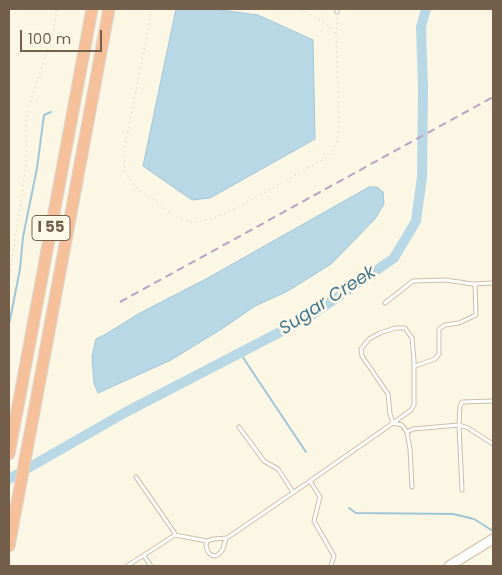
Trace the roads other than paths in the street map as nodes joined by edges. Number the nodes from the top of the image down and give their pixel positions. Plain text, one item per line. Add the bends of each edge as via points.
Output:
1 (92, 9) edge
2 (109, 9) edge
3 (493, 283) edge
4 (475, 284) junction
5 (385, 303) dead end
6 (414, 366) junction
7 (493, 401) edge
8 (393, 423) junction
9 (459, 425) junction
10 (239, 427) dead end
11 (407, 432) junction
12 (493, 444) edge
13 (9, 451) edge
14 (136, 477) dead end
15 (310, 481) junction
16 (412, 487) dead end
17 (462, 490) dead end
18 (293, 492) junction
19 (175, 535) junction
20 (227, 538) junction
21 (493, 539) edge
22 (207, 541) junction
23 (9, 546) edge
24 (144, 556) junction
25 (127, 566) edge
26 (151, 566) edge
27 (331, 566) edge
28 (448, 566) edge

1 - 13 highway, I 55
2 - 23 highway, I 55
3 - 4 lane
4 - 5 lane via 445,280 412,281
4 - 6 lane via 476,315 439,329 439,354 435,360
6 - 8 lane via 414,405
6 - 8 lane via 412,338 404,328 380,333 361,349 362,356 388,394
7 - 9 lane via 462,402
8 - 11 lane via 402,425
8 - 15 lane
9 - 11 lane
9 - 12 lane
9 - 17 lane
10 - 18 lane via 264,461 278,469
11 - 16 lane
14 - 19 lane
15 - 18 lane
15 - 27 lane via 320,497 314,520 334,556
18 - 20 lane
19 - 22 lane
19 - 24 lane
20 - 22 lane
20 - 22 lane via 216,556 208,552
21 - 28 main road
24 - 25 lane
24 - 26 lane

